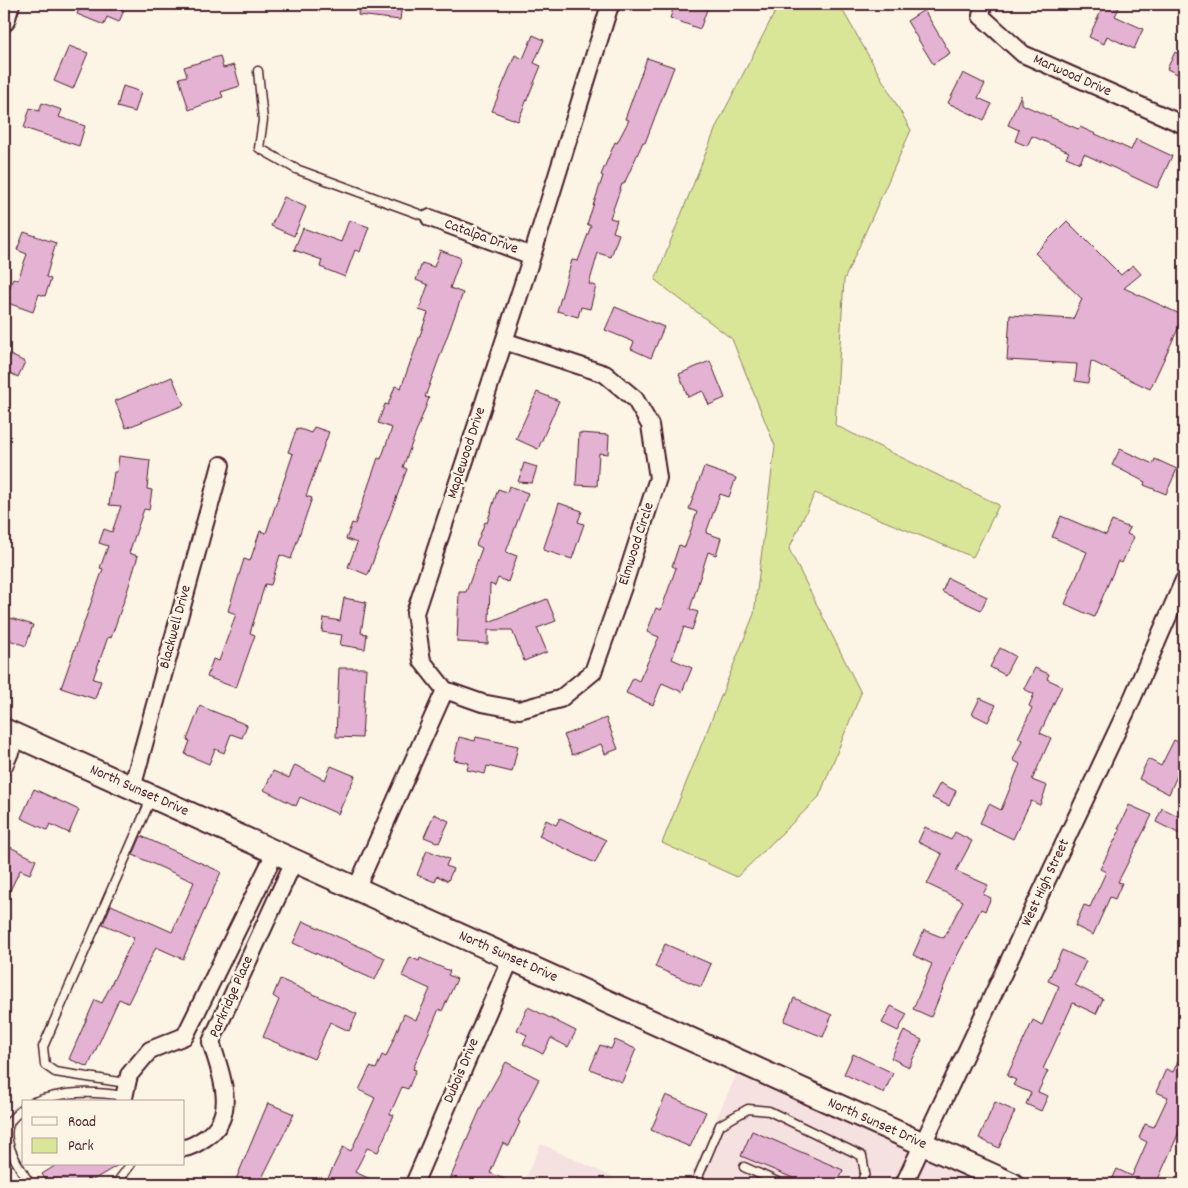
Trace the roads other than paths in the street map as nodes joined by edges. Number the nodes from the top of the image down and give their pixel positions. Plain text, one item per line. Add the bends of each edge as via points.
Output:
1 (9, 4) edge
2 (612, 4) edge
3 (983, 4) edge
4 (4, 21) edge
5 (258, 71) dead end
6 (1184, 125) edge
7 (430, 218) joint
8 (532, 256) junction
9 (504, 341) junction
10 (221, 465) dead end
11 (1184, 580) edge
12 (1180, 603) edge
13 (445, 690) junction
14 (10, 733) edge
15 (4, 766) edge
16 (132, 788) junction
17 (152, 798) junction
18 (284, 857) junction
19 (356, 889) junction
20 (511, 958) junction
21 (124, 1094) edge
22 (39, 1100) edge
23 (22, 1109) edge
24 (923, 1144) junction
25 (185, 1148) edge
26 (130, 1166) edge
27 (744, 1167) dead end
28 (1003, 1182) edge
29 (30, 1184) edge
30 (116, 1184) edge
31 (414, 1184) edge
32 (695, 1184) edge
33 (782, 1184) edge
34 (861, 1184) edge
35 (904, 1184) edge

1 - 4 street
2 - 8 street, Maplewood Drive
3 - 6 street, Marwood Drive via 981,16 1023,54
5 - 7 lane via 263,120 259,148 296,169
7 - 8 street, Catalpa Drive
8 - 9 street, Maplewood Drive
9 - 13 street, Maplewood Drive via 415,613 422,660
9 - 13 street, Elmwood Circle via 605,374 635,399 650,425 658,478 593,672 560,699 520,710 482,703
10 - 16 street, Blackwell Drive
11 - 12 street, West High Street
12 - 24 street, West High Street
13 - 19 street
14 - 15 street
14 - 16 main road, North Sunset Drive
16 - 17 main road, North Sunset Drive
17 - 18 main road, North Sunset Drive
17 - 21 lane via 43,1047 45,1065 55,1072
18 - 19 main road, North Sunset Drive
18 - 21 street, Parkridge Place via 186,1036 150,1050 128,1075
18 - 25 street, Parkridge Place via 211,1042 223,1080 226,1110 214,1132
19 - 20 main road, North Sunset Drive
20 - 24 main road, North Sunset Drive
20 - 31 street, Dubois Drive
21 - 22 lane via 88,1091
23 - 29 lane via 10,1121 7,1133 14,1156
24 - 28 main road, North Sunset Drive
24 - 35 street, West High Street
26 - 30 lane
27 - 33 lane
32 - 34 lane via 720,1125 748,1109 768,1111 862,1156 865,1173

